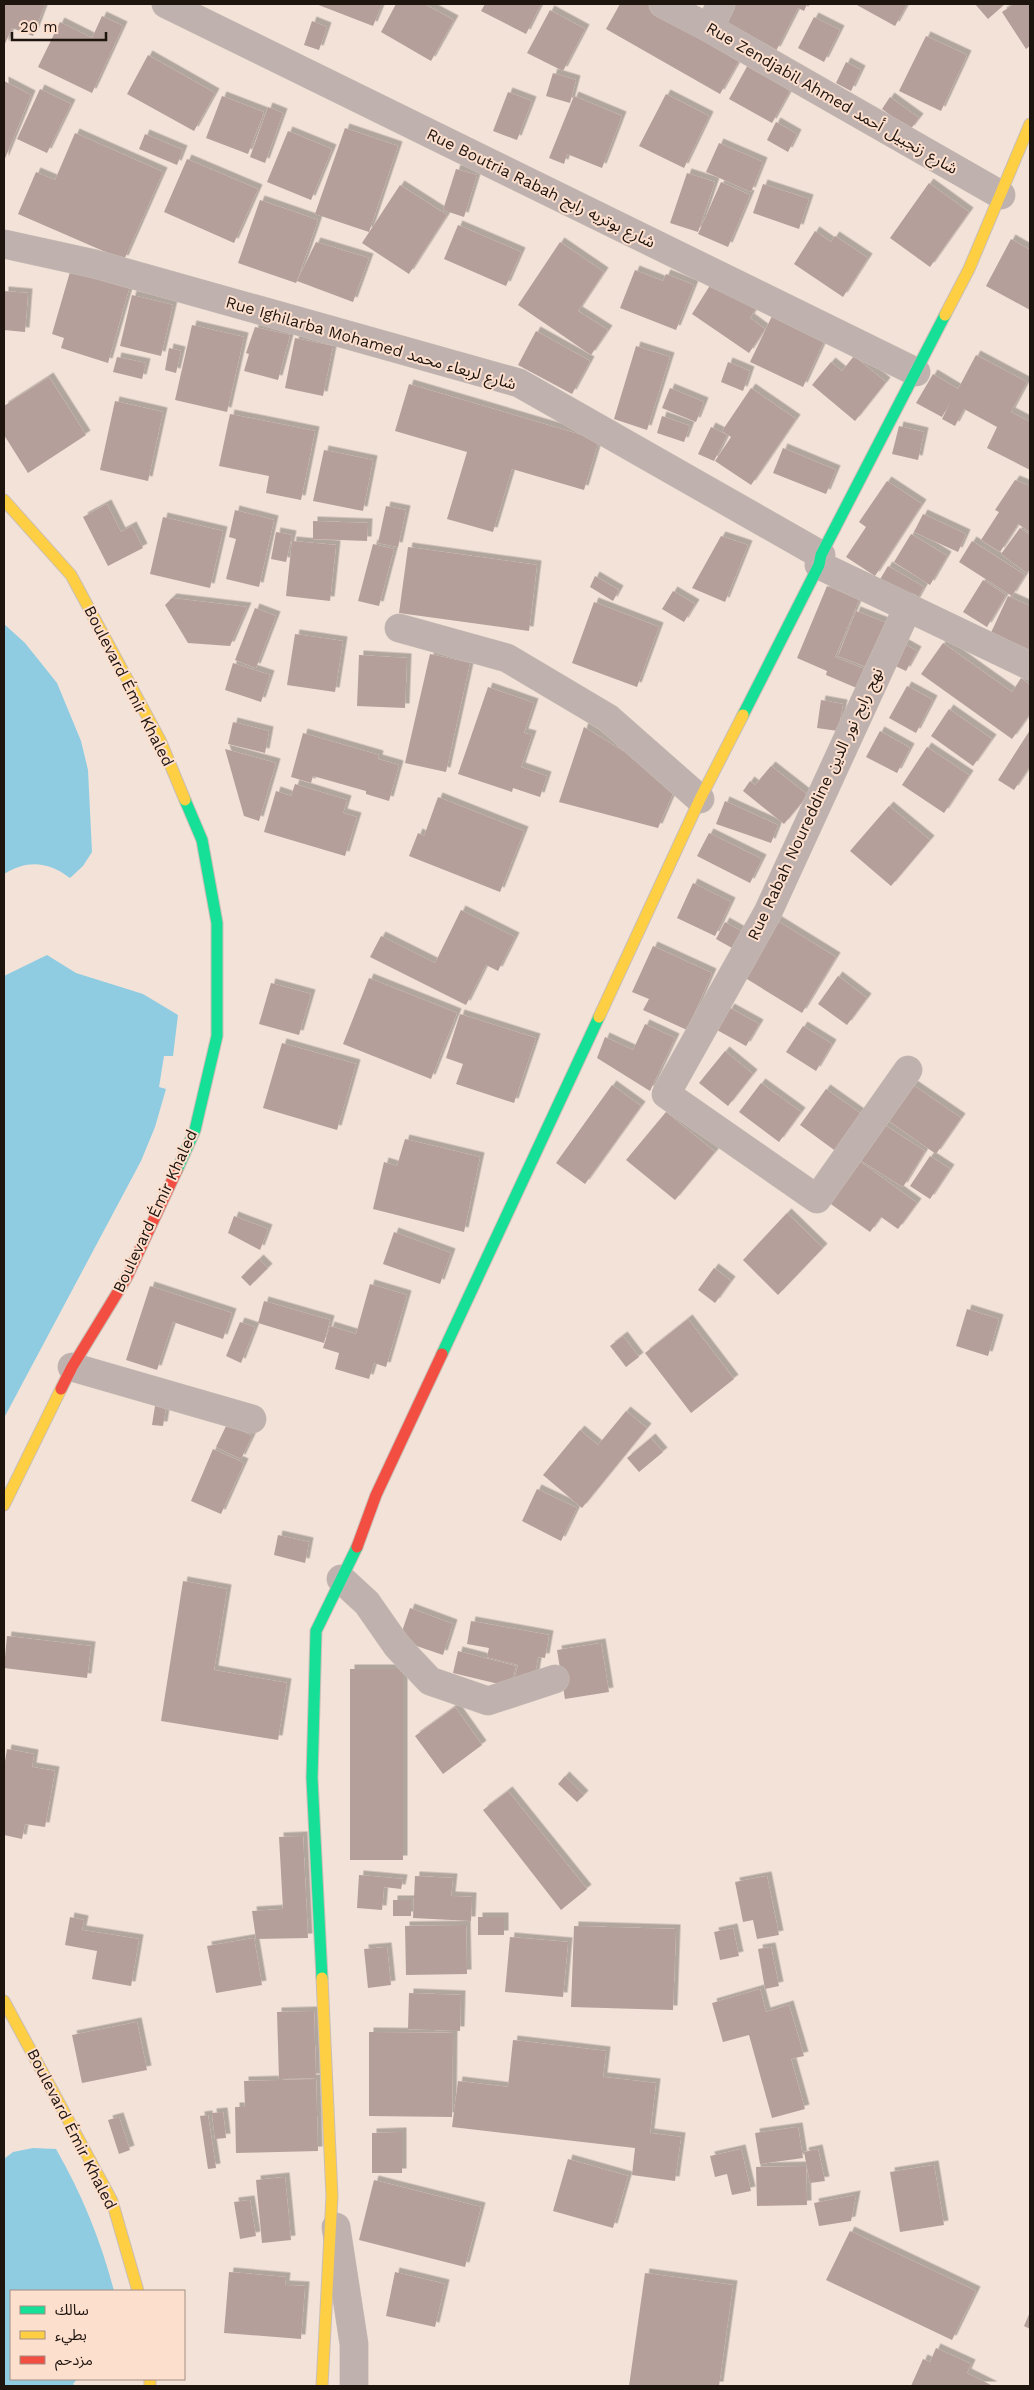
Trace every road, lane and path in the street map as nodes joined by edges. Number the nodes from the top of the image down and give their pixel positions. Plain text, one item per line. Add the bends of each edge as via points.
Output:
1 (166, 4) edge
2 (663, 4) edge
3 (721, 4) edge
4 (709, 28) junction
5 (1030, 124) edge
6 (1001, 194) junction
7 (4, 244) edge
8 (916, 372) junction
9 (4, 500) edge
10 (820, 560) junction
11 (908, 607) junction
12 (398, 628) dead end
13 (1030, 666) edge
14 (700, 799) junction
15 (908, 1070) dead end
16 (72, 1367) junction
17 (252, 1419) dead end
18 (4, 1505) edge
19 (341, 1580) junction
20 (555, 1679) dead end
21 (4, 2001) edge
22 (332, 2196) junction
23 (138, 2290) edge
24 (322, 2386) edge
25 (354, 2386) edge

1 - 8 street, Rue Boutria Rabah شارع بوتريه رابح
2 - 4 street, Rue Zendjabil Ahmed شارع زنجبيل أحمد
3 - 4 street
4 - 6 street, Rue Zendjabil Ahmed شارع زنجبيل أحمد
5 - 6 main road
6 - 8 main road via 969,269
7 - 10 street, Rue Ighilarba Mohamed شارع لربعاء محمد via 95,264 519,383
8 - 10 main road
9 - 16 main road, Boulevard Émir Khaled via 71,576 160,740 202,840 217,923 217,1036 194,1130 127,1276
10 - 11 street
10 - 14 main road
11 - 13 street
11 - 15 street, Rue Rabah Noureddine نهج رابح نور الدين via 768,912 666,1094 816,1199
12 - 14 street via 507,658 608,718
14 - 19 main road via 376,1495 362,1537
16 - 17 street
16 - 18 main road, Boulevard Émir Khaled
19 - 20 street via 367,1603 396,1646 430,1682 488,1701
19 - 22 main road via 316,1631 312,1778
21 - 23 main road, Boulevard Émir Khaled via 112,2201
22 - 24 main road
22 - 25 street via 354,2344

